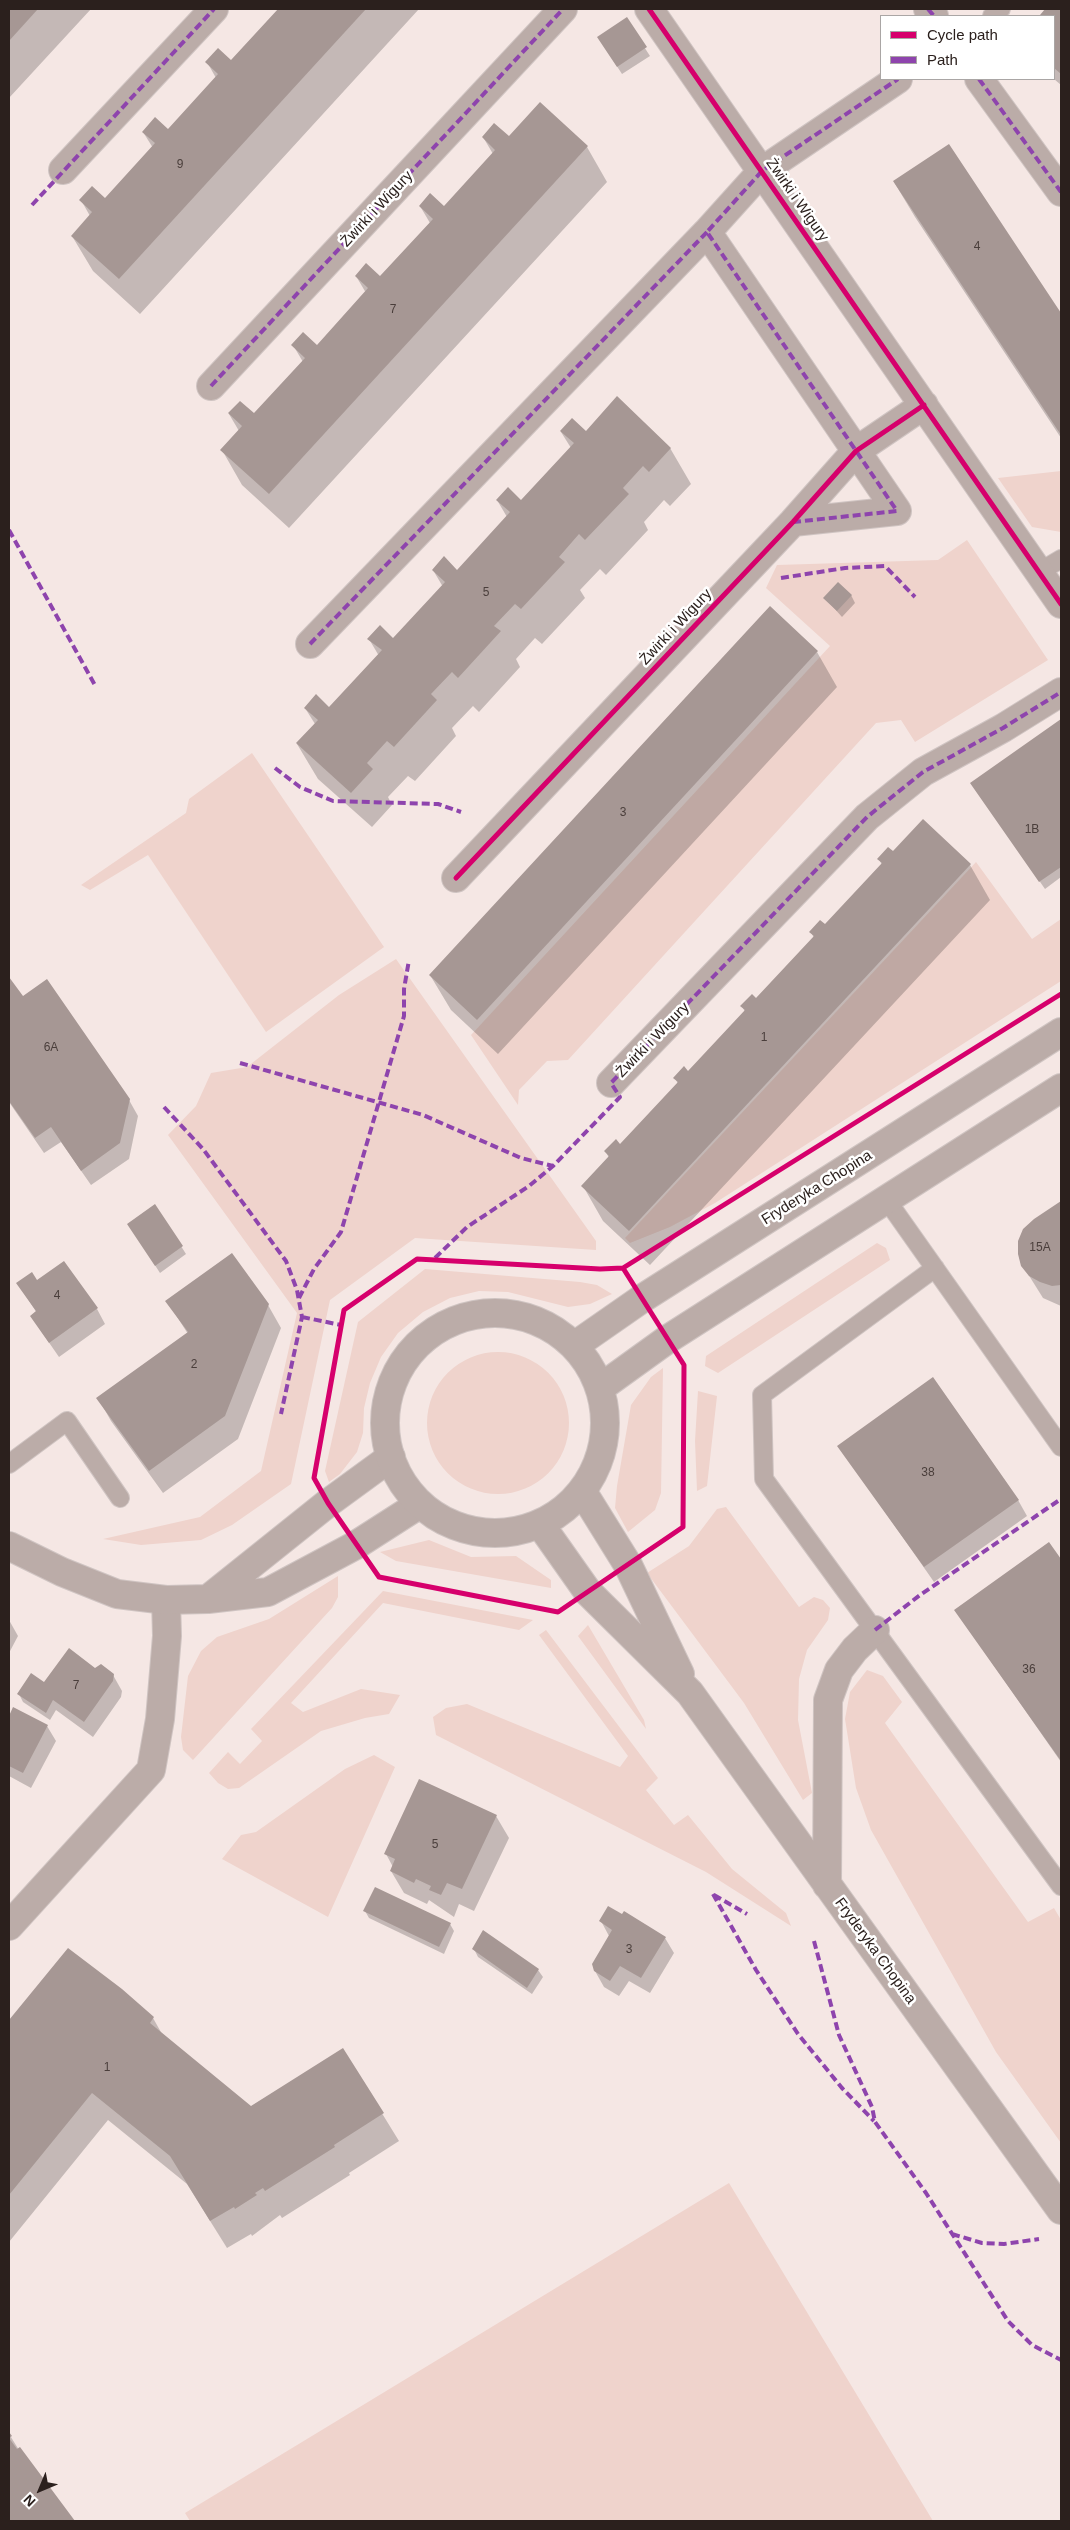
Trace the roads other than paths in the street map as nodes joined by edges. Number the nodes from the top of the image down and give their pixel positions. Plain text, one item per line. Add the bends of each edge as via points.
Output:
1 (214, 9) edge
2 (563, 9) edge
3 (649, 9) edge
4 (897, 80) edge
5 (980, 80) edge
6 (63, 170) dead end
7 (762, 171) junction
8 (1061, 192) edge
9 (707, 232) junction
10 (211, 386) dead end
11 (924, 405) junction
12 (856, 452) junction
13 (793, 522) junction
14 (1050, 565) edge
15 (1061, 604) edge
16 (310, 644) dead end
17 (1061, 692) edge
18 (456, 878) dead end
19 (1061, 1032) edge
20 (611, 1083) dead end
21 (1061, 1088) edge
22 (886, 1199) junction
23 (934, 1268) junction
24 (574, 1346) junction
25 (600, 1388) junction
26 (1061, 1447) edge
27 (390, 1458) junction
28 (9, 1464) edge
29 (582, 1491) junction
30 (120, 1498) dead end
31 (420, 1504) junction
32 (540, 1524) junction
33 (9, 1546) edge
34 (208, 1599) junction
35 (166, 1600) junction
36 (875, 1630) junction
37 (690, 1693) junction
38 (827, 1885) junction
39 (1061, 1886) edge
40 (9, 1926) edge
41 (1061, 2210) edge

1 - 6 street
2 - 10 street, Żwirki i Wigury
3 - 7 street, Żwirki i Wigury
4 - 7 street, Żwirki i Wigury
5 - 8 street
7 - 9 street, Żwirki i Wigury
7 - 11 street, Żwirki i Wigury
9 - 12 street
9 - 16 street, Żwirki i Wigury
11 - 12 street, Żwirki i Wigury
11 - 14 street, Żwirki i Wigury
12 - 13 street, Żwirki i Wigury
12 - 13 street via 897,510
13 - 18 street, Żwirki i Wigury
14 - 15 street, Żwirki i Wigury
17 - 20 street, Żwirki i Wigury via 923,772 867,817
19 - 24 street, Fryderyka Chopina via 651,1293
21 - 22 street
22 - 23 lane
22 - 25 street via 668,1339
23 - 26 lane
23 - 36 lane via 762,1395 764,1479
24 - 25 street via 590,1365
24 - 27 street via 550,1327 522,1316 492,1313 461,1318 434,1331 412,1350 397,1374 387,1401 385,1430
25 - 29 street via 606,1415 604,1442 596,1468
27 - 31 street via 402,1483
27 - 34 street
28 - 30 lane via 67,1421
29 - 32 street via 563,1511
29 - 37 street, Fryderyka Chopina via 628,1565
31 - 32 street via 446,1522 477,1532 509,1533
31 - 34 street via 356,1545 268,1592
32 - 37 street, Fryderyka Chopina via 588,1592
33 - 35 street via 117,1594
34 - 35 street
35 - 40 street via 167,1636 160,1719 151,1770
36 - 38 street via 854,1649 839,1670 828,1700
36 - 39 lane
37 - 38 street, Fryderyka Chopina
38 - 41 street, Fryderyka Chopina

